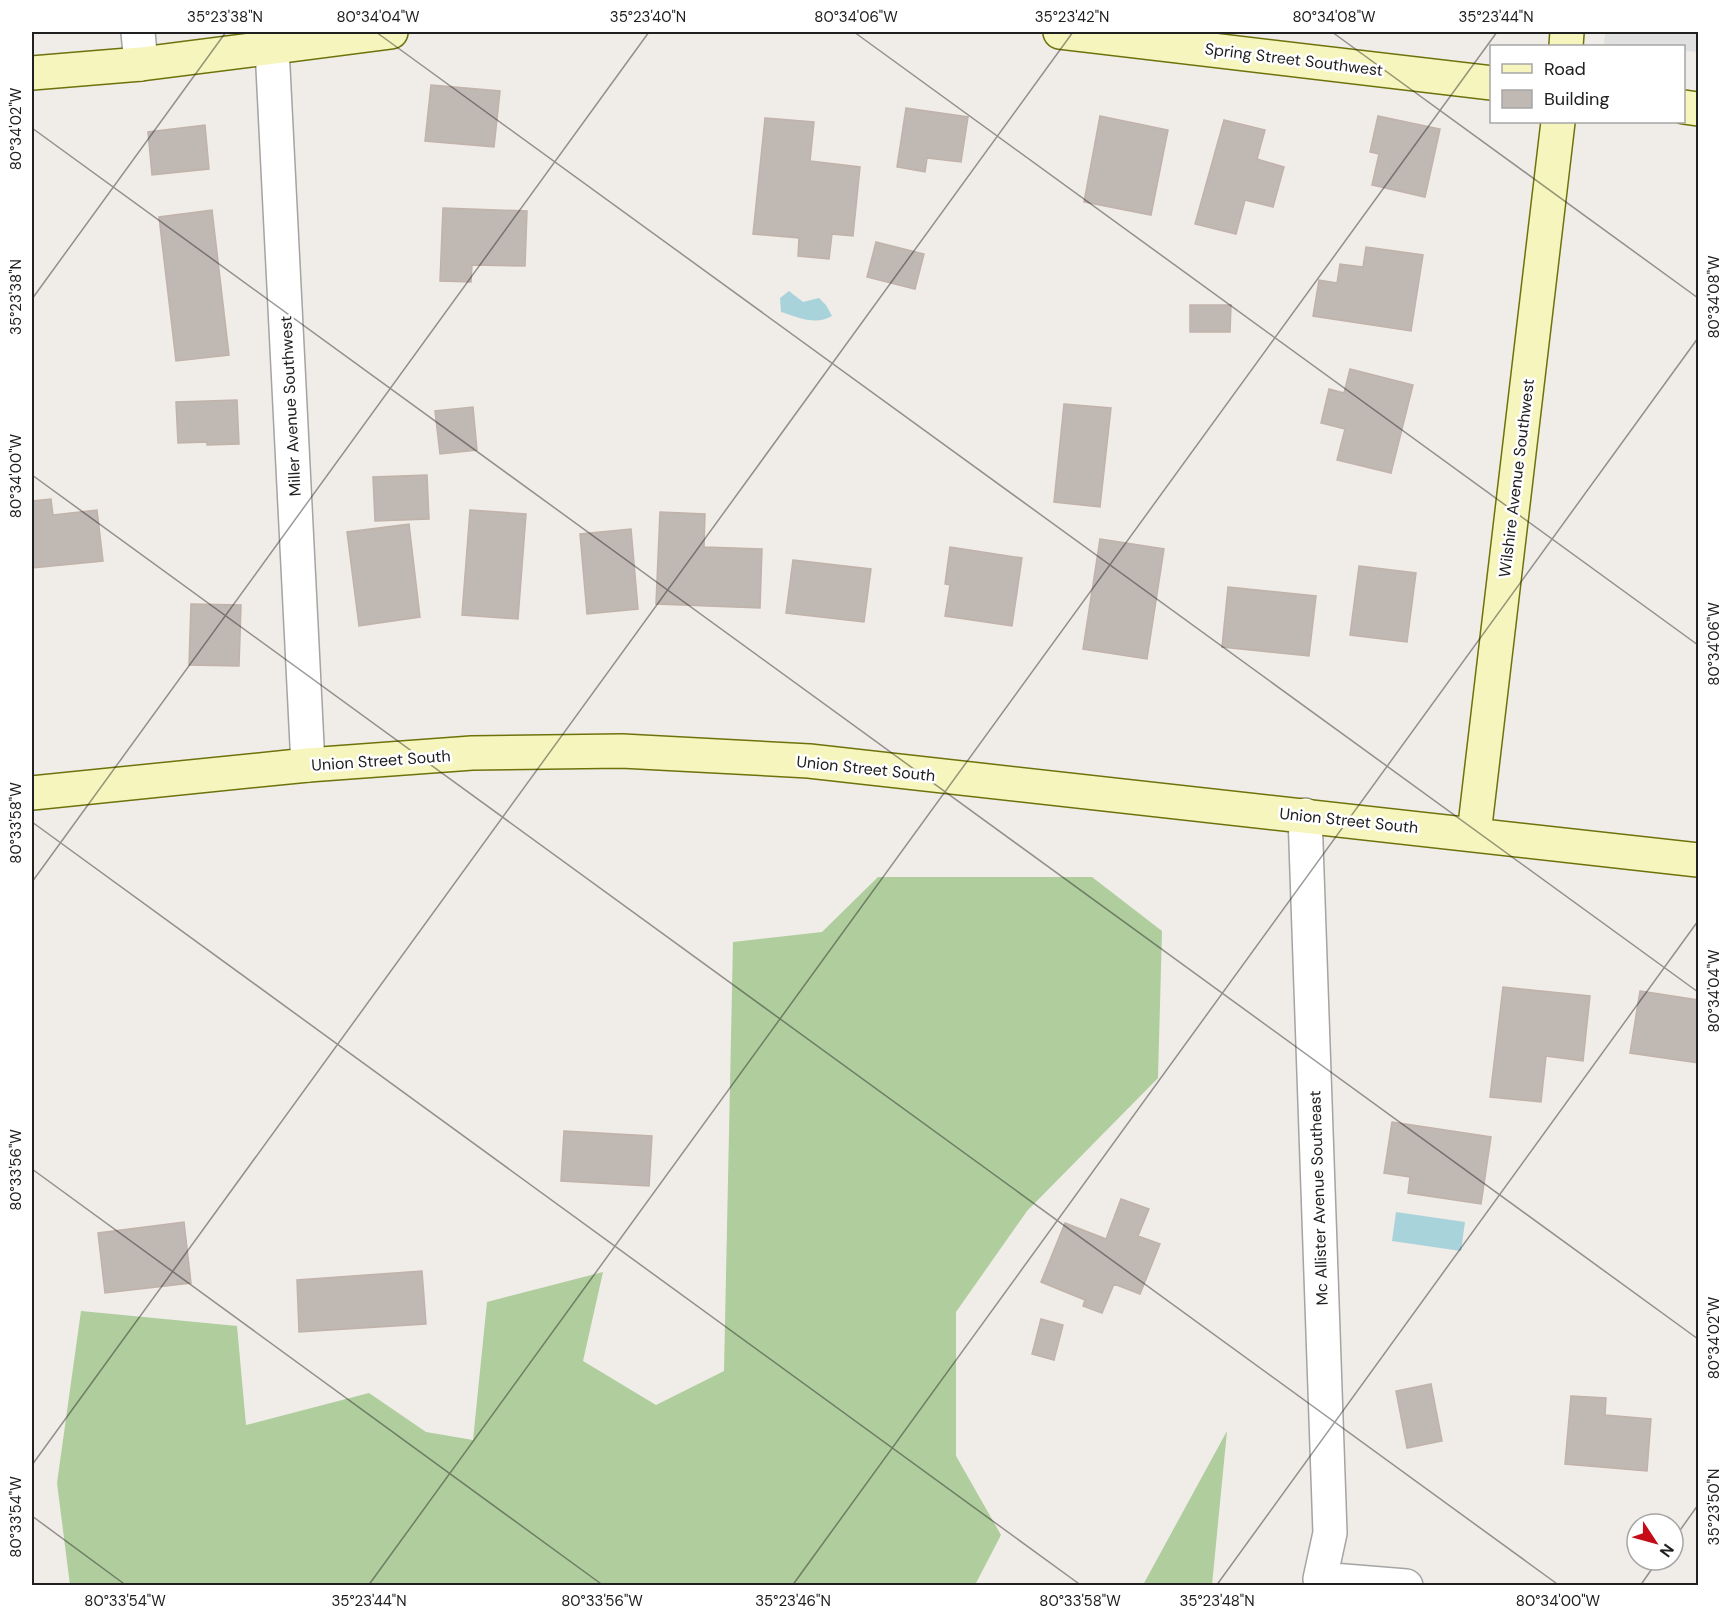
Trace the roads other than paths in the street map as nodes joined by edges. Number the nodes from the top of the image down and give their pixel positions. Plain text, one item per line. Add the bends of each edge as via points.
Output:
1 (138, 32) edge
2 (391, 32) edge
3 (1060, 32) edge
4 (272, 48) junction
5 (141, 64) junction
6 (32, 73) edge
7 (1490, 83) edge
8 (1558, 123) edge
9 (308, 765) junction
10 (32, 793) edge
11 (1305, 815) junction
12 (1473, 834) junction
13 (1698, 860) edge
14 (1406, 1586) edge

1 - 5 street
2 - 4 main road
3 - 7 main road, Spring Street Southwest
4 - 5 main road
4 - 9 street, Miller Avenue Southwest
5 - 6 main road
8 - 12 main road, Wilshire Avenue Southwest
9 - 10 main road, Union Street South
9 - 11 main road, Union Street South via 472,753 622,751 809,761
11 - 12 main road, Union Street South
11 - 14 street, Mc Allister Avenue Southeast via 1330,1533 1320,1579
12 - 13 main road, Union Street South

